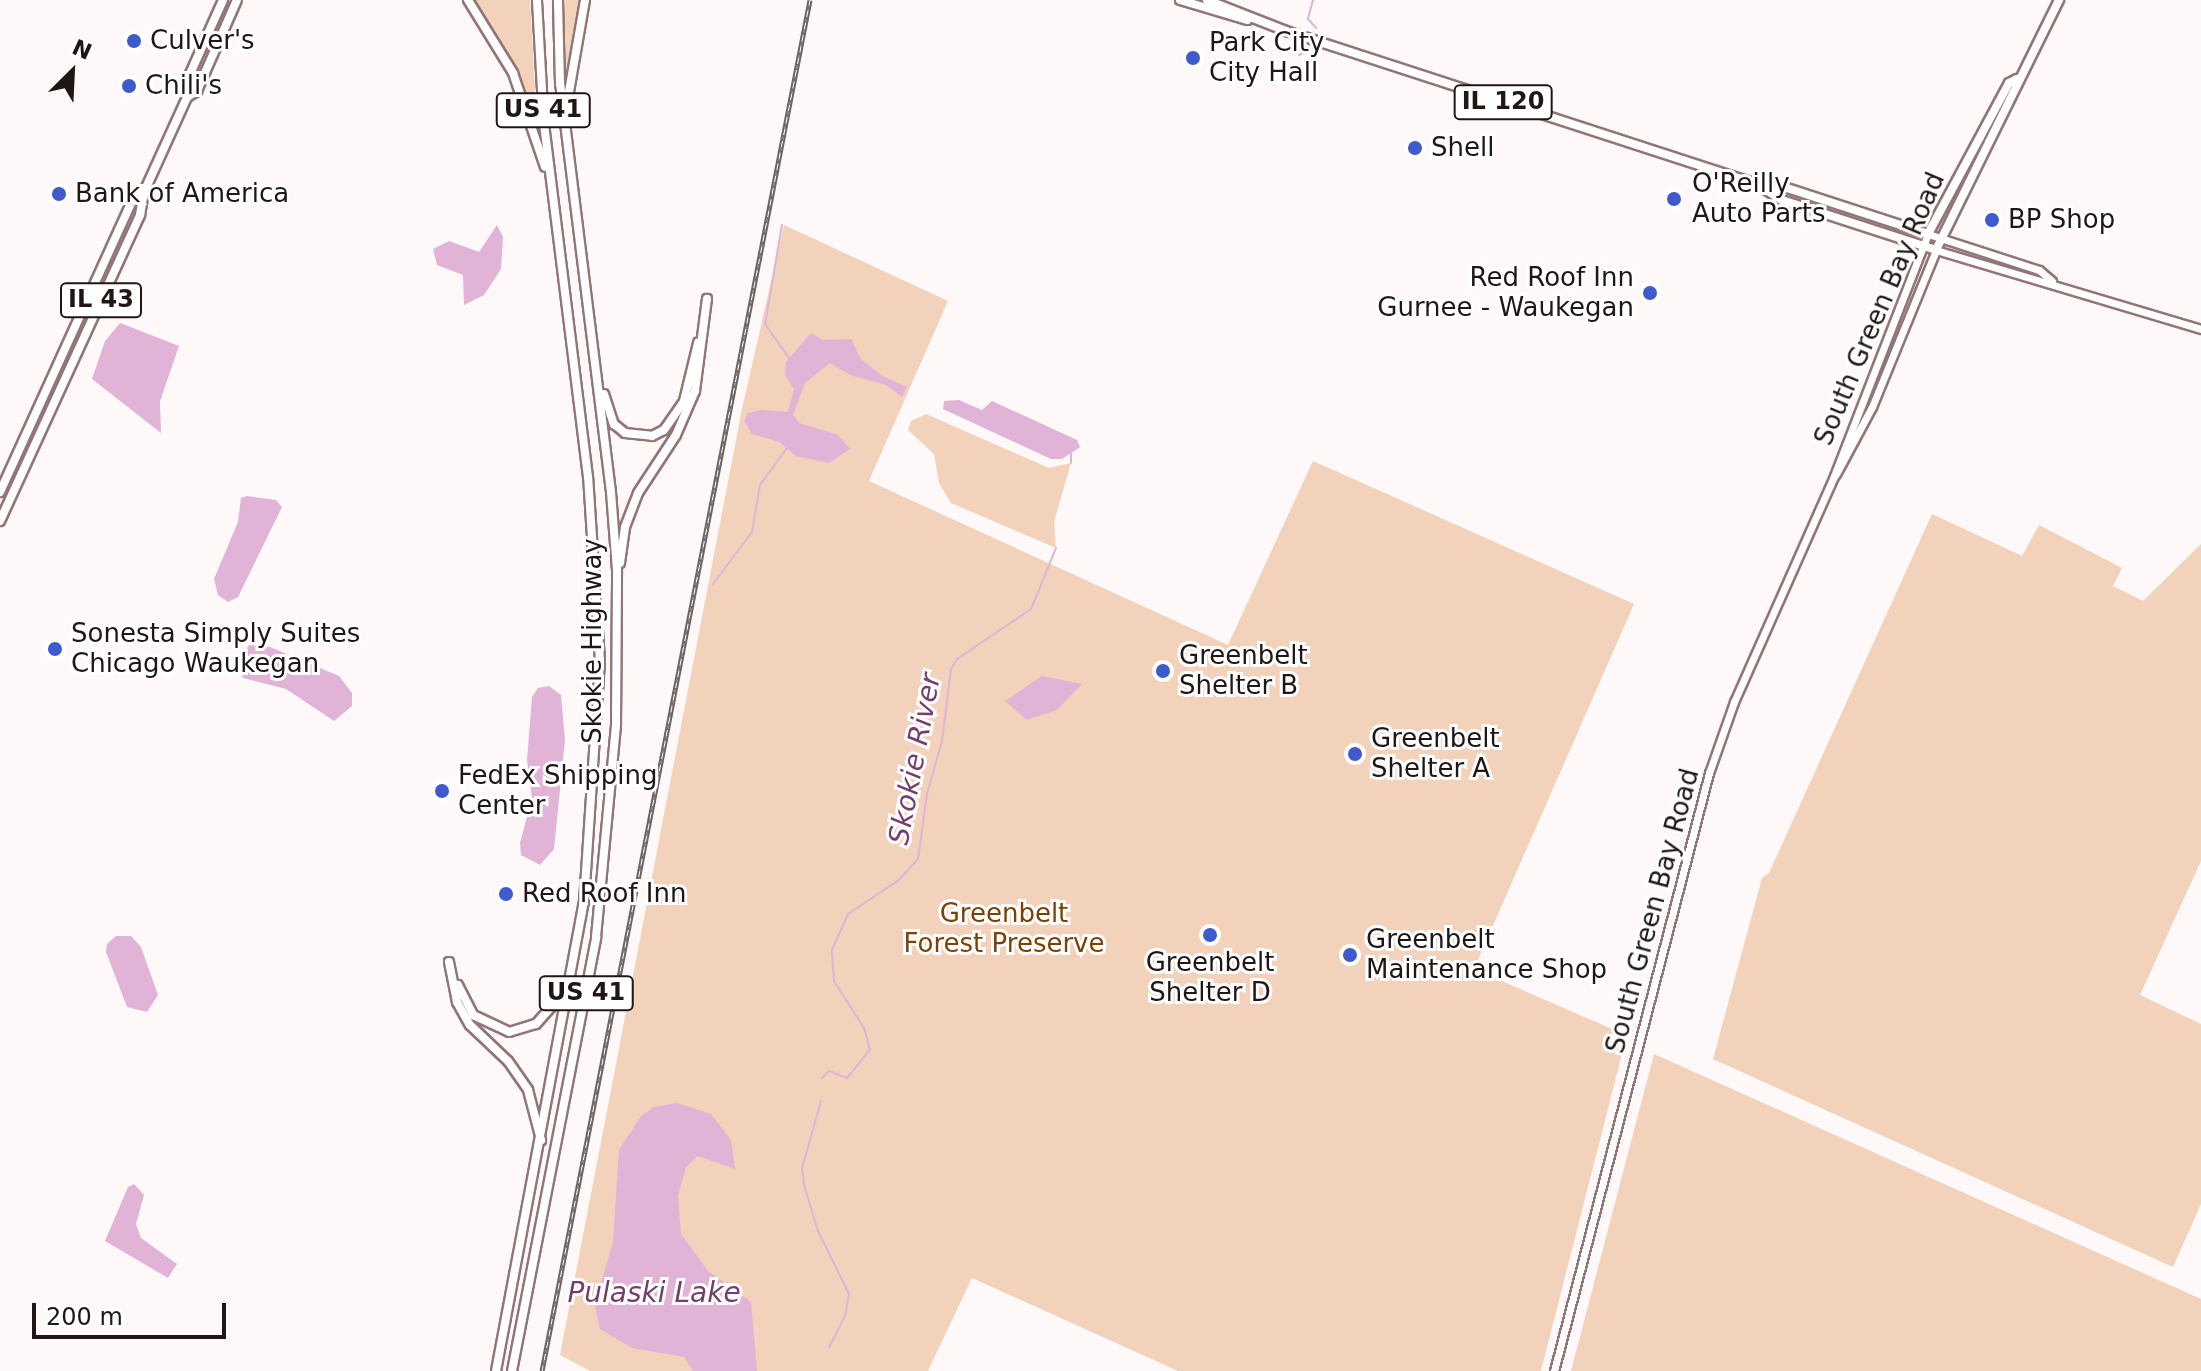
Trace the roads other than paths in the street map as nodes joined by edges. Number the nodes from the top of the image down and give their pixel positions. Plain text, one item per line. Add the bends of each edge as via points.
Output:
1 (223, 0) edge
2 (468, 0) edge
3 (537, 0) edge
4 (558, 0) edge
5 (585, 0) edge
6 (1180, 0) edge
7 (1207, 0) edge
8 (2059, 0) edge
9 (238, 1) edge
10 (1286, 31) junction
11 (2017, 79) junction
12 (187, 97) junction
13 (564, 118) junction
14 (1775, 191) junction
15 (144, 192) junction
16 (556, 219) junction
17 (1928, 234) junction
18 (1940, 238) junction
19 (1924, 246) junction
20 (1936, 250) junction
21 (2052, 281) junction
22 (2201, 329) edge
23 (592, 336) junction
24 (1834, 476) junction
25 (0, 492) edge
26 (0, 521) edge
27 (615, 610) junction
28 (571, 984) junction
29 (541, 1140) junction
30 (496, 1371) edge
31 (512, 1371) edge
32 (1554, 1371) edge

1 - 12 main road via 185,85
2 - 16 main road via 524,96
3 - 16 main road, Skokie Highway / US 41
4 - 13 main road, Skokie Highway / US 41
5 - 13 main road
6 - 10 main road, IL 120
7 - 10 main road, IL 120
8 - 11 main road, South Green Bay Road
9 - 12 main road, IL 43 via 197,91
10 - 14 main road, IL 120
11 - 17 main road, South Green Bay Road via 2007,85
11 - 18 main road, South Green Bay Road via 2018,88
12 - 15 main road, IL 43
13 - 23 main road, Skokie Highway / US 41
14 - 17 main road via 1784,187
14 - 19 main road via 1782,200
15 - 25 main road, IL 43 via 132,201
15 - 26 main road, IL 43 via 140,215
16 - 28 main road, Skokie Highway / US 41 via 588,477 600,661 594,817
17 - 18 main road
17 - 19 main road, South Green Bay Road
18 - 20 main road, South Green Bay Road
18 - 21 main road via 2039,270
19 - 20 main road
19 - 24 main road, South Green Bay Road
20 - 21 main road via 2032,280
20 - 24 main road, South Green Bay Road via 1872,407 1846,464
21 - 22 main road
23 - 27 main road, Skokie Highway / US 41 via 611,492
23 - 27 main road via 614,424 625,433 652,436 674,420 684,401 707,299 700,371 687,412 638,493 625,527
24 - 32 main road, South Green Bay Road via 1734,702 1709,773
27 - 31 main road, Skokie Highway / US 41 via 614,774 601,902
28 - 29 main road, Skokie Highway / US 41
28 - 29 main road via 536,1024 509,1032 473,1015 449,962 457,1002 470,1025 508,1061 528,1090
29 - 30 main road, Skokie Highway / US 41

